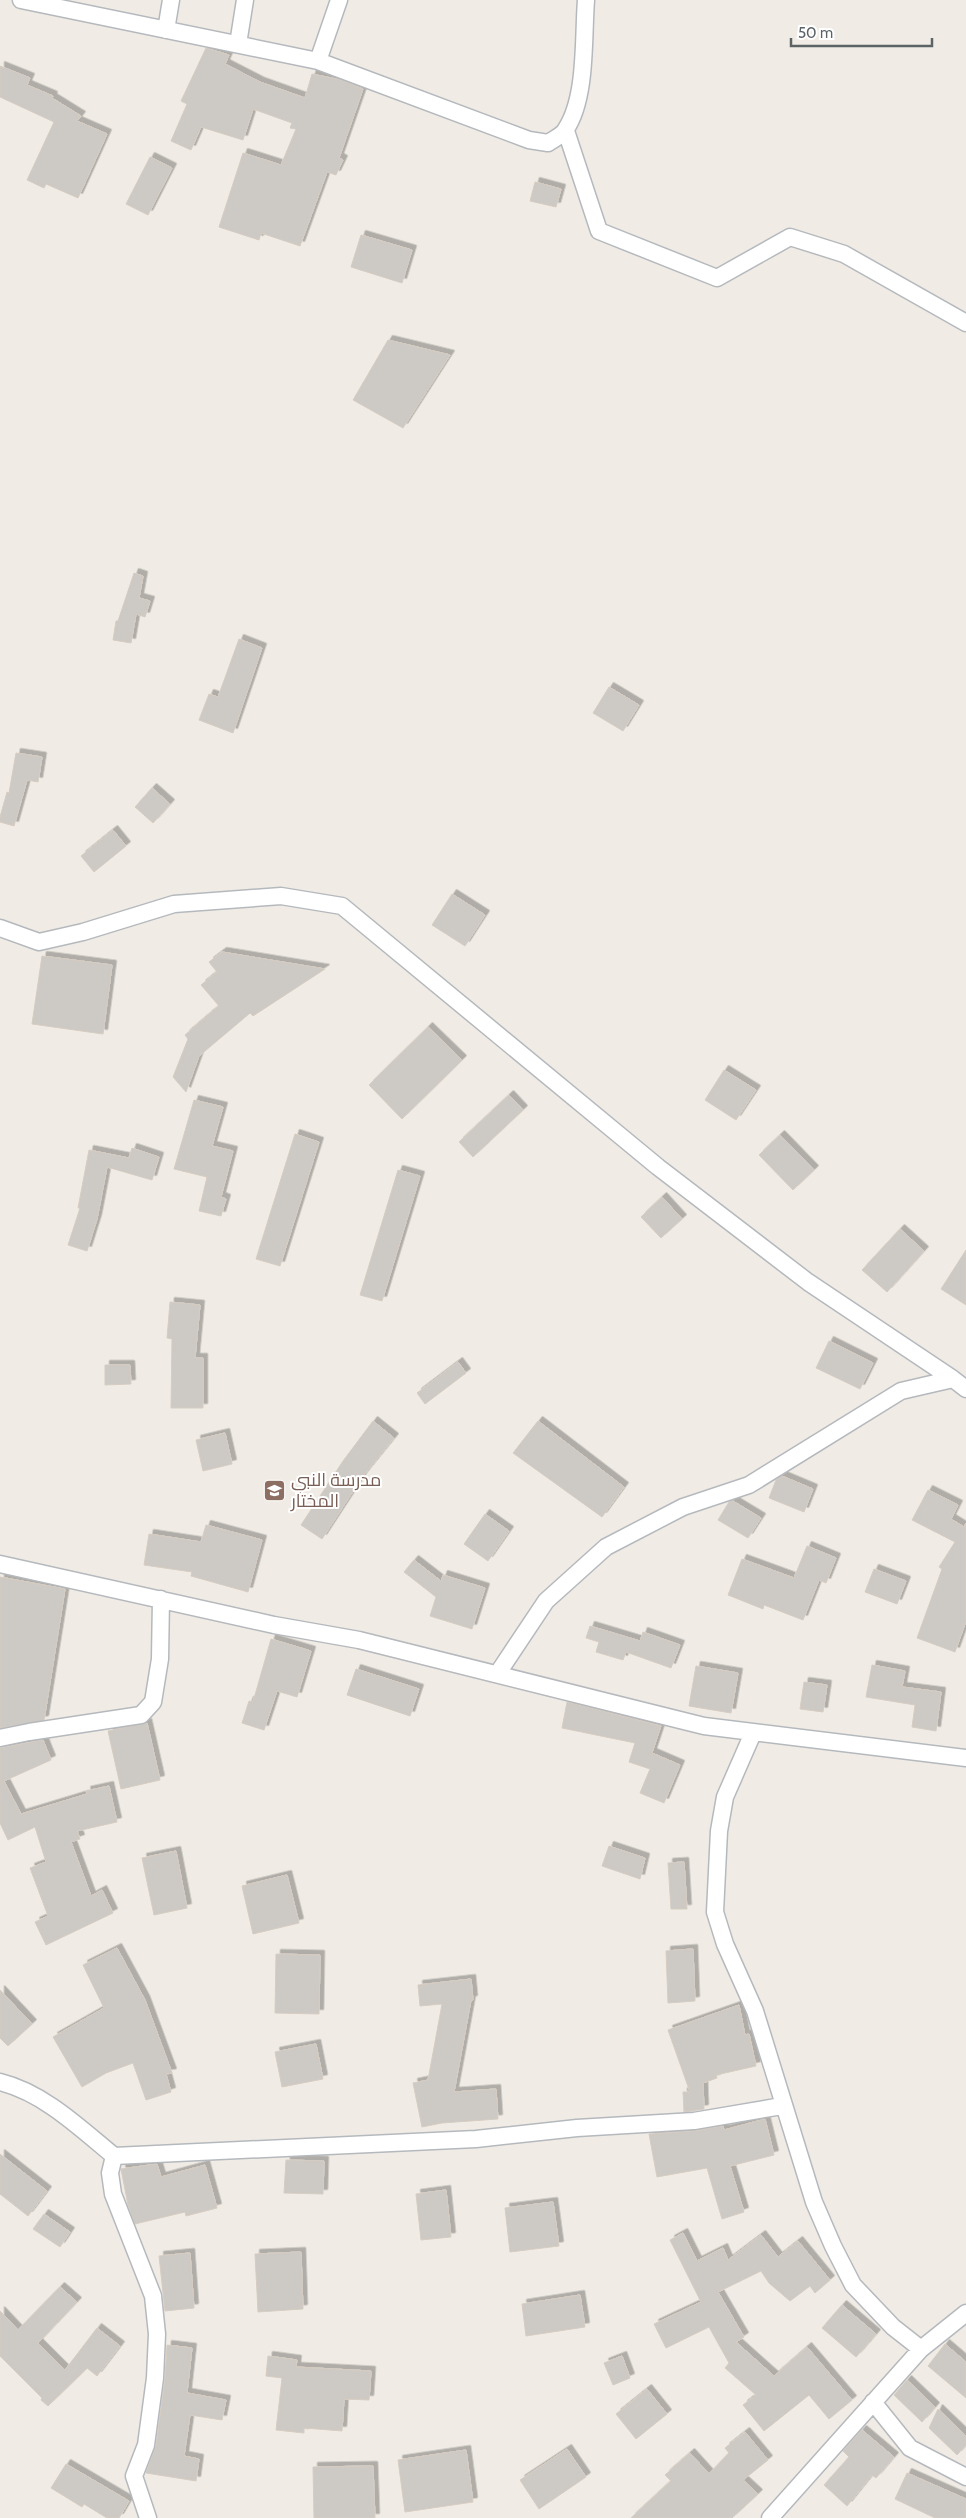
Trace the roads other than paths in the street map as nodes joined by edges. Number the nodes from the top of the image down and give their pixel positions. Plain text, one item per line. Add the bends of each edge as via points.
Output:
1 (21, 0) edge
2 (171, 0) edge
3 (245, 0) edge
4 (339, 0) edge
5 (586, 0) edge
6 (166, 30) junction
7 (238, 44) junction
8 (318, 60) junction
9 (566, 131) junction
10 (966, 323) edge
11 (0, 928) edge
12 (960, 1384) edge
13 (0, 1564) edge
14 (161, 1599) junction
15 (498, 1673) junction
16 (753, 1732) junction
17 (0, 1738) edge
18 (966, 1758) edge
19 (0, 2082) edge
20 (782, 2106) junction
21 (114, 2156) junction
22 (966, 2313) edge
23 (921, 2349) junction
24 (874, 2402) junction
25 (966, 2478) edge
26 (148, 2518) edge
27 (770, 2518) edge

1 - 6 street
2 - 6 street
3 - 7 street
4 - 8 street
5 - 9 street via 580,86
6 - 7 street
7 - 8 street
8 - 9 street via 529,140 548,143
9 - 10 street via 599,231 717,278 790,237 844,254
11 - 12 street via 39,942 84,932 174,904 281,896 342,906 658,1167 808,1282
12 - 15 street via 901,1391 749,1486 684,1507 606,1547 546,1601
13 - 14 street
14 - 15 street
14 - 17 street via 160,1659 153,1702 141,1715
15 - 16 street via 704,1726
16 - 18 street
16 - 20 street via 725,1797 715,1912 725,1944 755,2011
19 - 21 street via 45,2101
20 - 21 street via 694,2121 577,2128 476,2139
20 - 23 street via 814,2202 853,2285 892,2326
21 - 26 street via 110,2174 113,2194 153,2296 157,2334 146,2445 134,2476
22 - 23 street
23 - 24 street
24 - 25 street via 910,2448
24 - 27 street

